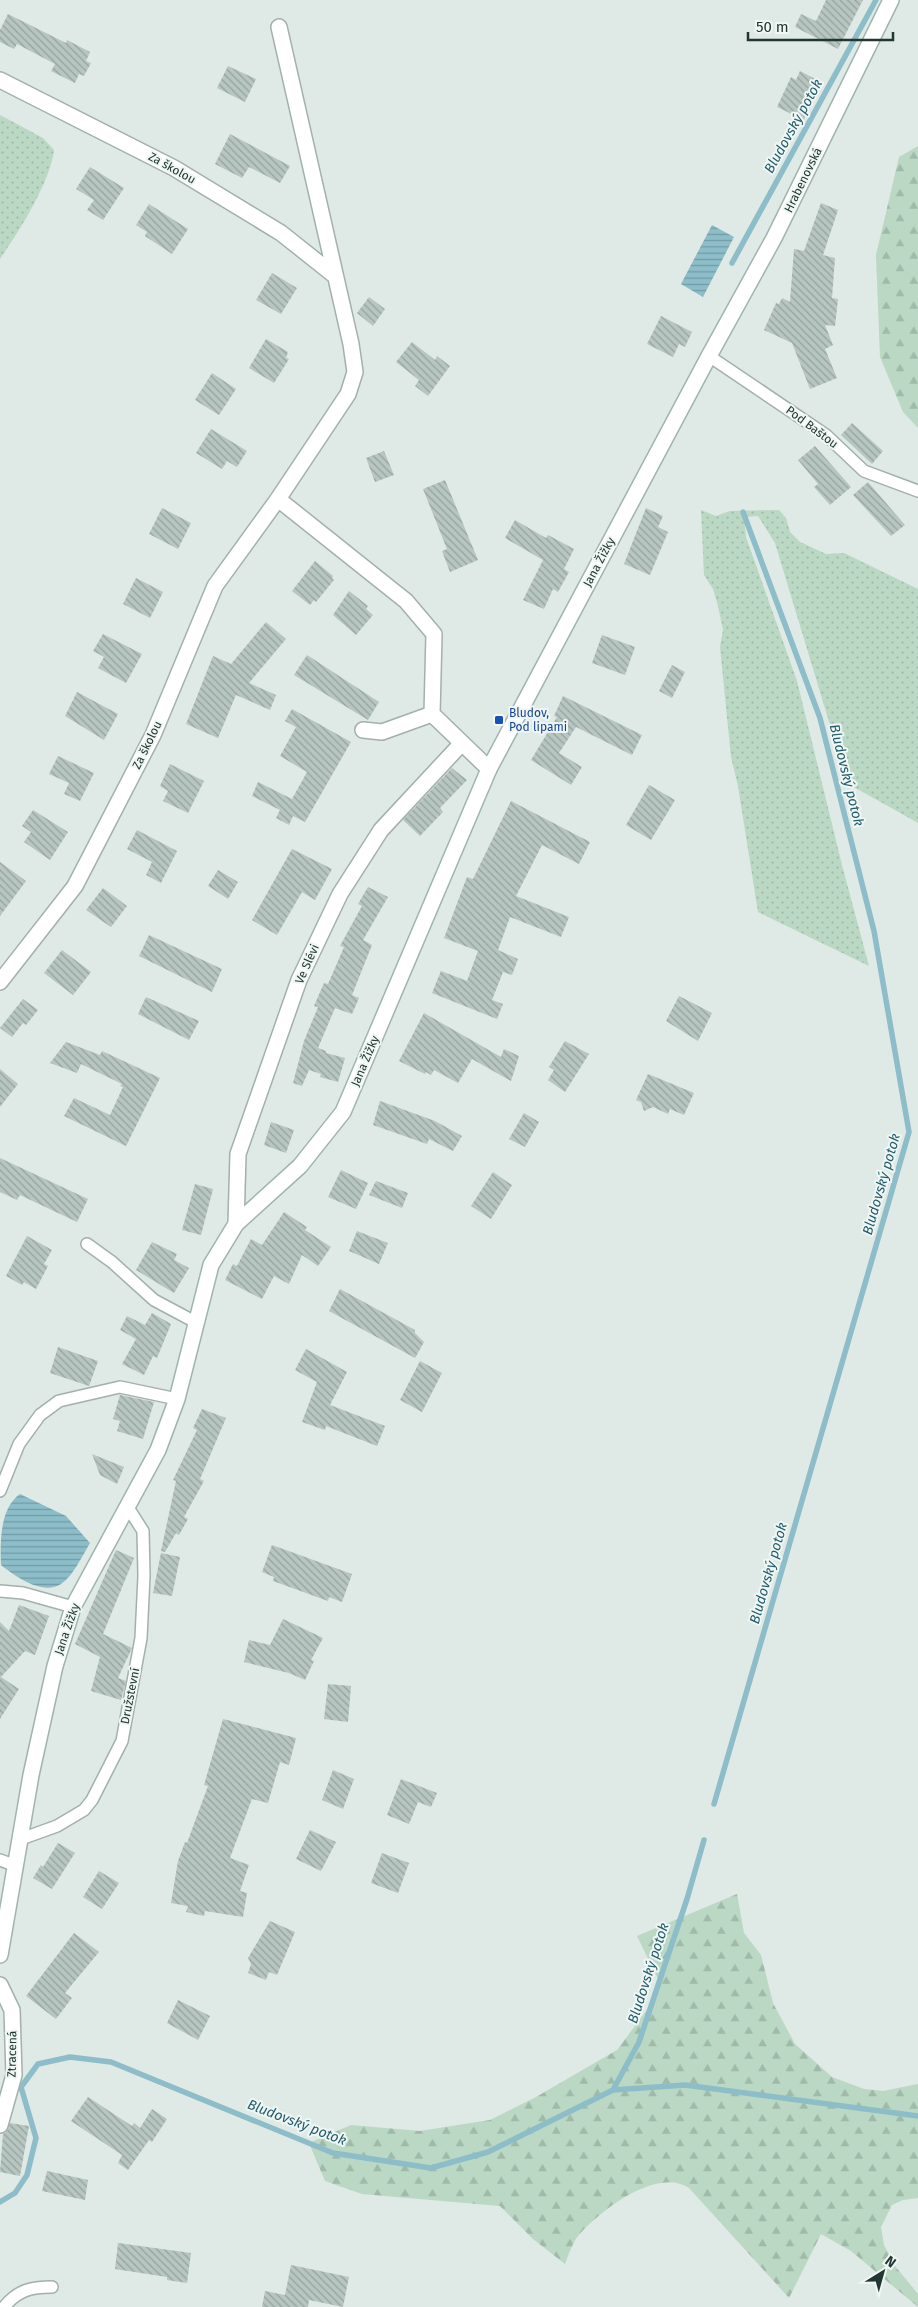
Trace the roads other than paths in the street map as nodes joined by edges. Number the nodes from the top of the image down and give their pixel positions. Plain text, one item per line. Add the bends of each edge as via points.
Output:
1 (891, 0) edge
2 (279, 27) dead end
3 (0, 80) edge
4 (334, 275) junction
5 (708, 356) junction
6 (918, 491) edge
7 (278, 499) junction
8 (432, 714) junction
9 (362, 730) dead end
10 (462, 743) junction
11 (490, 769) junction
12 (0, 982) edge
13 (236, 1224) junction
14 (88, 1244) dead end
15 (197, 1323) junction
16 (176, 1399) junction
17 (0, 1491) edge
18 (128, 1506) junction
19 (0, 1591) edge
20 (72, 1607) junction
21 (20, 1839) junction
22 (0, 1860) edge
23 (16, 1866) junction
24 (0, 1955) edge
25 (0, 1985) edge
26 (0, 2125) edge
27 (52, 2287) dead end
28 (4, 2307) edge

1 - 5 street, Hrabenovská via 774,238
2 - 4 street, Za školou
3 - 4 street, Za školou via 174,168 281,233
4 - 7 street, Za školou via 355,372 348,394
5 - 6 lane, Pod Baštou via 826,435 864,471
5 - 11 street, Jana Žižky
7 - 8 street via 406,601 434,634
7 - 12 street, Za školou via 215,586 153,735 75,886
8 - 9 street via 382,732
8 - 10 street
10 - 11 street
10 - 13 street, Ve Slévi via 381,830 340,894 299,980 238,1154
11 - 13 street, Jana Žižky via 343,1112 300,1166
13 - 15 street, Jana Žižky via 211,1265
14 - 15 lane via 154,1300
15 - 16 street, Jana Žižky
16 - 17 lane via 120,1387 59,1401 40,1415 18,1444
16 - 18 street, Jana Žižky via 158,1450
18 - 20 street, Jana Žižky
18 - 21 lane, Družstevní via 143,1531 144,1576 141,1638 122,1740 84,1810 57,1826
19 - 20 lane via 23,1593
20 - 21 street, Jana Žižky via 55,1666
21 - 23 street, Jana Žižky
22 - 23 lane
23 - 24 street, Jana Žižky
25 - 26 street, Ztracená via 12,2010 14,2075
27 - 28 lane via 33,2287 20,2292

